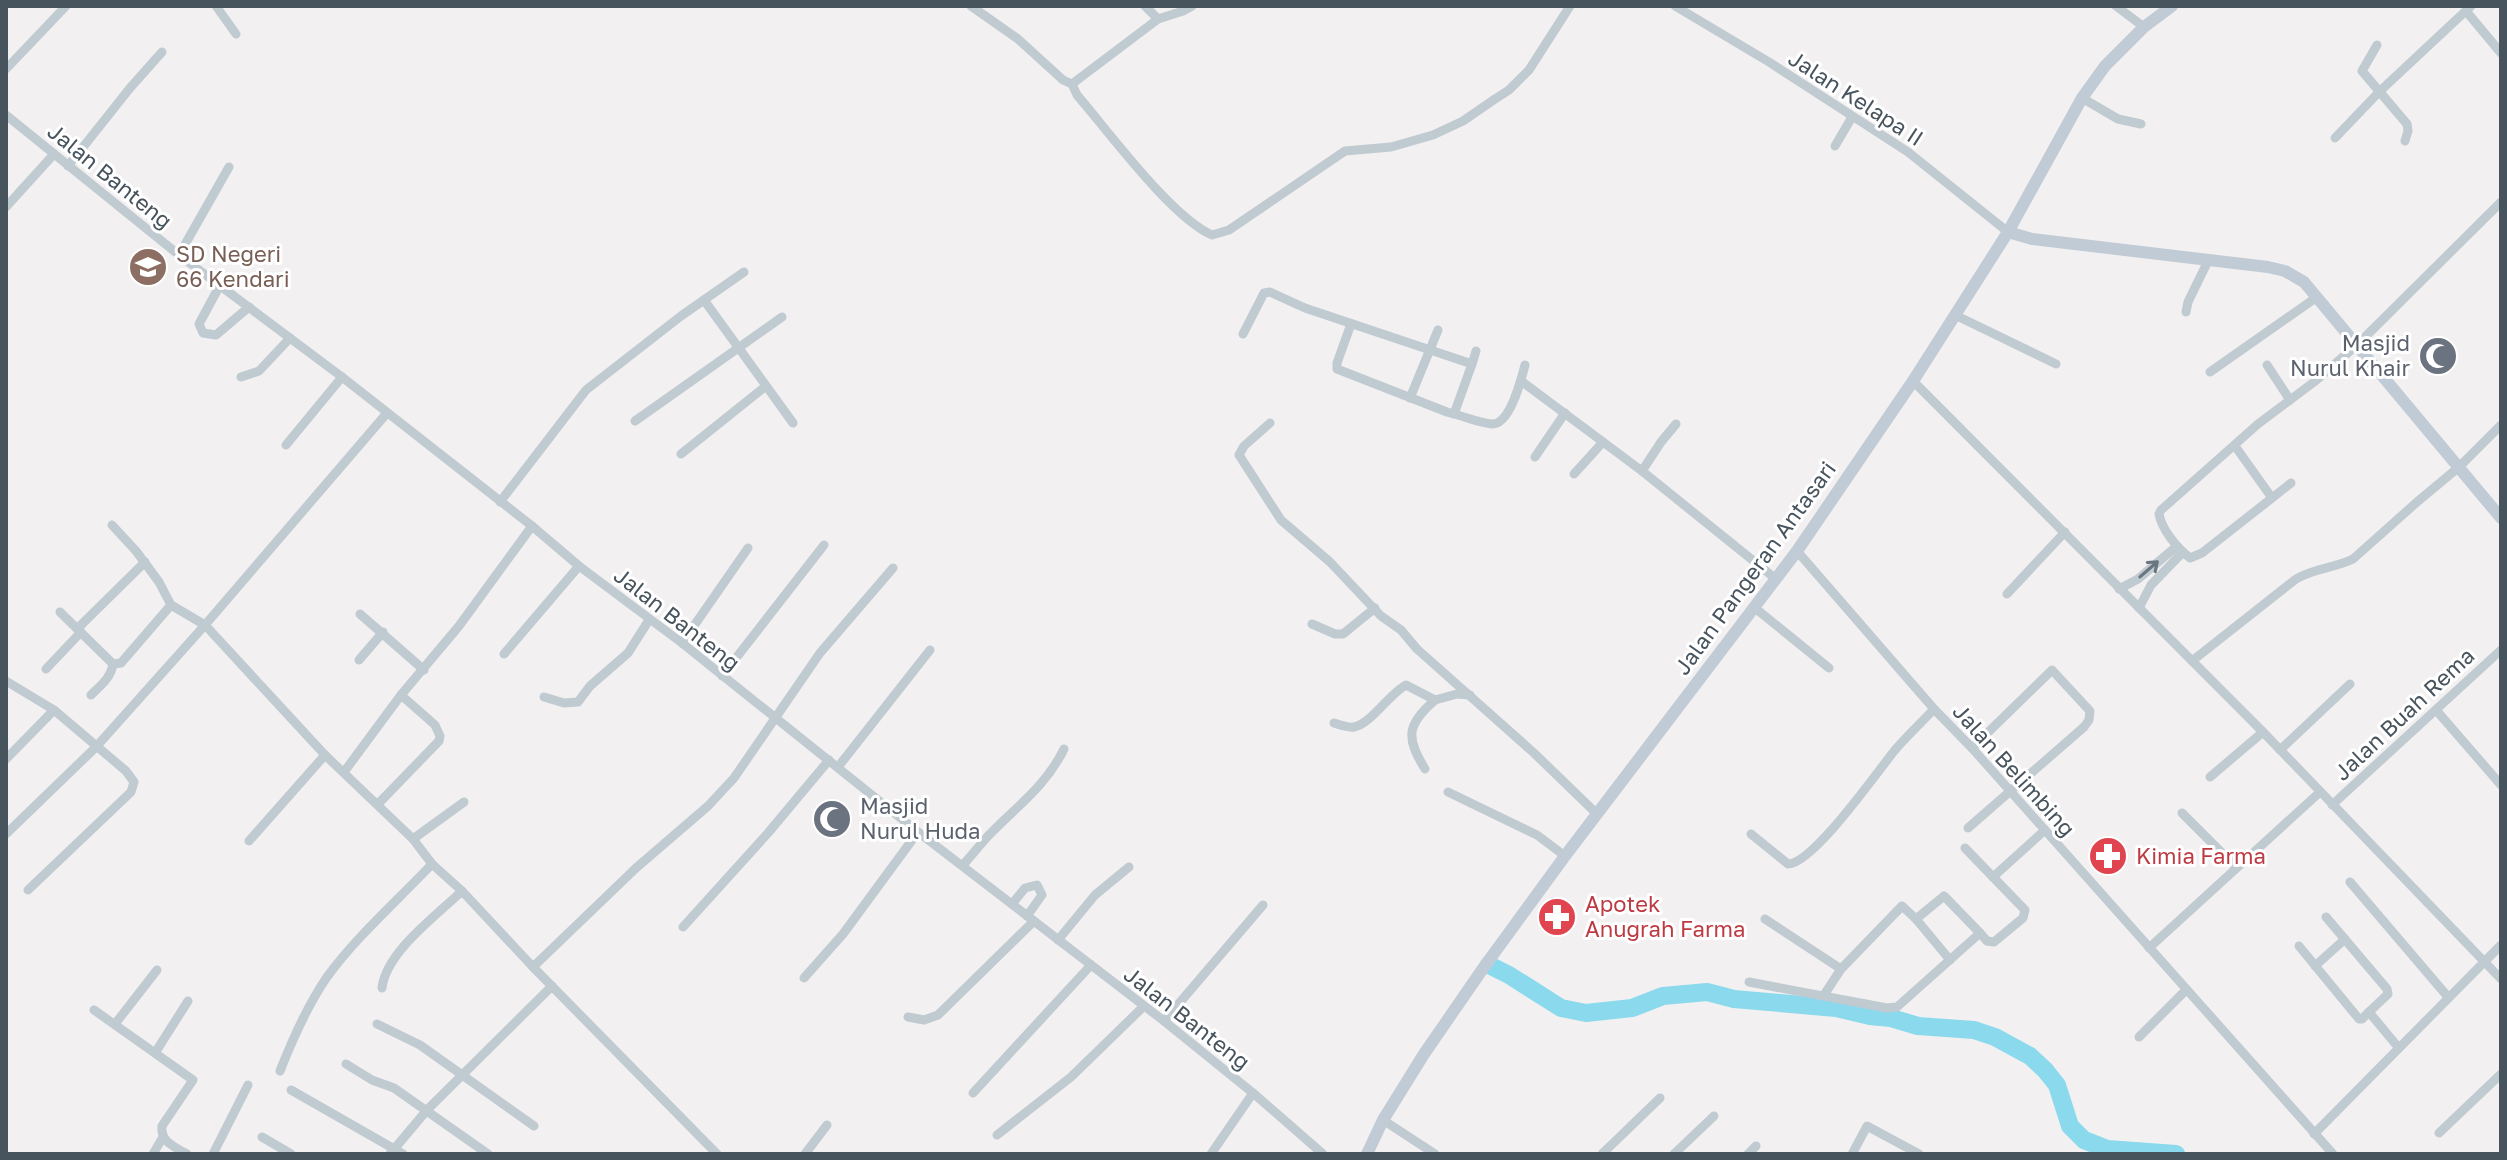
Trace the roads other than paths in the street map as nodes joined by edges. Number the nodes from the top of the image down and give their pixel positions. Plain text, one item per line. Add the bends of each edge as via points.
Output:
1 (66, 6) edge
2 (216, 6) edge
3 (971, 6) edge
4 (1145, 6) edge
5 (1192, 6) edge
6 (1570, 6) edge
7 (1675, 6) edge
8 (2116, 6) edge
9 (2172, 6) edge
10 (2468, 8) edge
11 (1158, 19) junction
12 (2144, 27) junction
13 (236, 34) dead end
14 (2377, 45) dead end
15 (162, 52) dead end
16 (2501, 53) edge
17 (6, 69) edge
18 (1072, 84) junction
19 (2379, 92) junction
20 (2082, 98) junction
21 (6, 115) edge
22 (1852, 117) junction
23 (2141, 124) dead end
24 (2335, 138) dead end
25 (2405, 141) dead end
26 (1835, 146) dead end
27 (54, 154) junction
28 (68, 166) junction
29 (229, 167) dead end
30 (2501, 202) edge
31 (6, 207) edge
32 (2008, 232) junction
33 (179, 255) junction
34 (2208, 261) junction
35 (744, 272) dead end
36 (220, 285) junction
37 (2317, 297) junction
38 (704, 300) junction
39 (249, 307) junction
40 (2186, 312) dead end
41 (1955, 315) junction
42 (782, 317) dead end
43 (1351, 324) junction
44 (1438, 330) dead end
45 (1243, 334) dead end
46 (290, 338) junction
47 (2358, 344) junction
48 (739, 347) junction
49 (1430, 351) junction
50 (1476, 351) dead end
51 (1472, 364) junction
52 (2056, 364) dead end
53 (1525, 365) dead end
54 (2267, 365) dead end
55 (2210, 372) dead end
56 (241, 377) dead end
57 (342, 377) junction
58 (1521, 381) junction
59 (1913, 381) junction
60 (766, 386) junction
61 (1410, 398) junction
62 (2290, 400) junction
63 (387, 413) junction
64 (1565, 413) junction
65 (1454, 414) junction
66 (635, 421) dead end
67 (793, 423) dead end
68 (1270, 423) dead end
69 (1676, 424) dead end
70 (2501, 425) edge
71 (1603, 442) junction
72 (286, 445) dead end
73 (2235, 446) junction
74 (681, 454) dead end
75 (1535, 457) dead end
76 (2459, 467) junction
77 (1642, 471) junction
78 (1574, 474) dead end
79 (2291, 483) dead end
80 (2272, 498) junction
81 (500, 502) junction
82 (2501, 518) edge
83 (112, 525) dead end
84 (532, 526) junction
85 (2065, 532) junction
86 (824, 545) dead end
87 (748, 548) dead end
88 (2180, 549) junction
89 (1797, 551) junction
90 (145, 562) junction
91 (579, 566) junction
92 (893, 568) dead end
93 (1776, 579) junction
94 (2119, 589) junction
95 (2007, 594) dead end
96 (171, 605) junction
97 (1375, 608) junction
98 (1755, 608) junction
99 (2139, 608) junction
100 (60, 612) dead end
101 (360, 614) dead end
102 (649, 620) junction
103 (1312, 624) dead end
104 (205, 625) junction
105 (79, 630) junction
106 (383, 632) junction
107 (682, 643) junction
108 (930, 650) dead end
109 (2501, 650) edge
110 (504, 654) dead end
111 (359, 660) dead end
112 (2192, 661) junction
113 (113, 664) junction
114 (1829, 668) dead end
115 (46, 669) dead end
116 (424, 670) junction
117 (722, 676) junction
118 (7, 683) edge
119 (2350, 684) dead end
120 (91, 695) dead end
121 (401, 695) junction
122 (1470, 695) junction
123 (544, 697) dead end
124 (1435, 700) junction
125 (1934, 709) junction
126 (54, 710) junction
127 (2436, 710) junction
128 (774, 719) junction
129 (1334, 723) dead end
130 (2263, 732) junction
131 (96, 747) junction
132 (1972, 748) junction
133 (1064, 749) dead end
134 (2280, 750) junction
135 (325, 755) junction
136 (6, 759) edge
137 (829, 760) junction
138 (838, 767) junction
139 (1425, 769) dead end
140 (344, 772) junction
141 (2210, 777) dead end
142 (2501, 785) edge
143 (2009, 791) junction
144 (1448, 792) dead end
145 (2320, 792) junction
146 (464, 802) dead end
147 (378, 804) junction
148 (2332, 805) junction
149 (2182, 813) dead end
150 (1597, 814) junction
151 (1968, 828) dead end
152 (2045, 830) junction
153 (918, 832) junction
154 (6, 834) edge
155 (1751, 834) dead end
156 (413, 839) junction
157 (249, 841) dead end
158 (1965, 848) dead end
159 (1565, 856) junction
160 (432, 864) junction
161 (963, 865) junction
162 (1129, 867) dead end
163 (2236, 867) junction
164 (1993, 877) junction
165 (2350, 882) dead end
166 (28, 890) dead end
167 (462, 891) junction
168 (1012, 904) junction
169 (1263, 905) dead end
170 (2326, 917) dead end
171 (1031, 918) junction
172 (1765, 919) dead end
173 (1916, 919) junction
174 (683, 927) dead end
175 (1980, 933) junction
176 (2345, 939) junction
177 (1058, 940) junction
178 (2501, 945) edge
179 (2299, 946) dead end
180 (2149, 948) junction
181 (1950, 960) junction
182 (2484, 961) junction
183 (1091, 965) junction
184 (2315, 966) junction
185 (533, 967) junction
186 (1841, 969) junction
187 (157, 970) dead end
188 (804, 978) dead end
189 (2501, 979) edge
190 (1749, 982) dead end
191 (552, 986) junction
192 (382, 988) dead end
193 (2186, 990) junction
194 (1824, 995) junction
195 (2448, 997) junction
196 (188, 1001) dead end
197 (1143, 1007) junction
198 (94, 1010) dead end
199 (2369, 1012) junction
200 (908, 1017) dead end
201 (1164, 1021) junction
202 (115, 1024) junction
203 (377, 1024) dead end
204 (2139, 1037) dead end
205 (2398, 1047) junction
206 (155, 1053) junction
207 (346, 1064) dead end
208 (280, 1071) dead end
209 (463, 1074) junction
210 (2501, 1074) edge
211 (248, 1085) dead end
212 (291, 1090) dead end
213 (973, 1093) dead end
214 (1253, 1093) junction
215 (1660, 1098) dead end
216 (427, 1110) junction
217 (1714, 1116) dead end
218 (1383, 1120) junction
219 (827, 1125) dead end
220 (534, 1126) dead end
221 (2439, 1133) dead end
222 (2314, 1134) junction
223 (997, 1135) dead end
224 (163, 1137) junction
225 (262, 1137) dead end
226 (1756, 1146) dead end
227 (396, 1152) edge
228 (1915, 1153) edge
229 (153, 1154) edge
230 (187, 1154) edge
231 (213, 1154) edge
232 (291, 1154) edge
233 (488, 1154) edge
234 (717, 1154) edge
235 (805, 1154) edge
236 (1211, 1154) edge
237 (1323, 1154) edge
238 (1367, 1154) edge
239 (1435, 1154) edge
240 (1602, 1154) edge
241 (1674, 1154) edge
242 (1748, 1154) edge
243 (1852, 1154) edge
244 (2333, 1154) edge

1 - 17 street
2 - 13 street
3 - 18 street
4 - 11 street
5 - 11 street
6 - 18 street via 1529,70 1463,121 1391,147 1345,151 1217,235 1197,227 1174,206
7 - 22 street, Jalan Kelapa II
8 - 12 street
9 - 12 street, Jalan Pangeran Antasari
10 - 16 street
10 - 19 street
11 - 18 street
12 - 20 street, Jalan Pangeran Antasari via 2109,60
14 - 19 street via 2362,71
15 - 28 street
19 - 24 street
19 - 25 street via 2407,124
20 - 23 street via 2118,119
20 - 32 street, Jalan Pangeran Antasari
21 - 27 street, Jalan Banteng
22 - 26 street
22 - 32 street, Jalan Kelapa II via 1908,152
27 - 28 street, Jalan Banteng
27 - 31 street
28 - 33 street, Jalan Banteng
29 - 33 street
30 - 47 street
32 - 34 street
32 - 41 street, Jalan Pangeran Antasari
33 - 36 street, Jalan Banteng
34 - 37 street via 2285,271 2298,276
34 - 40 street
35 - 38 street
36 - 39 street, Jalan Banteng
36 - 39 street via 199,324 203,333 216,335
37 - 47 street
37 - 55 street
38 - 48 street
38 - 81 street via 586,390
39 - 46 street, Jalan Banteng
41 - 52 street
41 - 59 street, Jalan Pangeran Antasari
42 - 48 street
43 - 45 street via 1266,292
43 - 49 street
43 - 61 street via 1337,369
44 - 49 street
46 - 56 street via 259,371
46 - 57 street, Jalan Banteng
47 - 62 street
47 - 76 street
48 - 60 street
48 - 66 street
49 - 51 street
49 - 61 street
50 - 51 street
51 - 65 street
53 - 58 street
54 - 62 street
57 - 63 street, Jalan Banteng
57 - 72 street
58 - 64 street
58 - 65 street via 1507,415 1497,424
59 - 85 street
59 - 89 street, Jalan Pangeran Antasari
60 - 67 street
60 - 74 street
61 - 65 street
62 - 73 street
63 - 81 street, Jalan Banteng
63 - 104 street
64 - 71 street
64 - 75 street
68 - 97 street via 1244,446 1240,457 1281,520
69 - 77 street
70 - 76 street
71 - 77 street
71 - 78 street
73 - 80 street
73 - 88 street via 2161,510 2160,521
76 - 82 street
76 - 112 street via 2353,559 2305,573
77 - 93 street
79 - 80 street
80 - 88 street via 2202,553 2190,558
81 - 84 street, Jalan Banteng
83 - 90 street
84 - 91 street, Jalan Banteng
84 - 116 street
85 - 94 street
85 - 95 street
86 - 117 street
87 - 107 street
94 -> 88 street
88 - 99 street
89 - 93 street, Jalan Pangeran Antasari
89 - 125 street, Jalan Belimbing
90 - 96 street
90 - 105 street
91 - 102 street, Jalan Banteng
91 - 110 street
92 - 128 street via 820,653
93 - 98 street, Jalan Pangeran Antasari
94 - 99 street
96 - 104 street
96 - 113 street via 121,663
97 - 103 street via 1343,634
97 - 122 street
98 - 114 street
98 - 150 street, Jalan Pangeran Antasari
99 - 112 street
100 - 105 street
101 - 106 street
102 - 107 street, Jalan Banteng
102 - 123 street via 628,653 578,702
104 - 131 street
104 - 135 street
105 - 113 street
105 - 115 street
106 - 111 street
106 - 116 street
107 - 117 street, Jalan Banteng
108 - 138 street
109 - 127 street, Jalan Buah Rema
112 - 130 street
113 - 120 street via 108,678
116 - 121 street
117 - 128 street, Jalan Banteng
118 - 126 street
119 - 134 street
121 - 140 street
121 - 147 street via 435,725 439,741
122 - 124 street
122 - 150 street
124 - 129 street via 1406,685 1359,725
124 - 139 street via 1410,735
125 - 132 street, Jalan Belimbing
125 - 155 street via 1800,861 1788,864
126 - 131 street
126 - 136 street
127 - 142 street
127 - 148 street, Jalan Buah Rema
128 - 137 street, Jalan Banteng
128 - 185 street via 717,797
130 - 134 street
130 - 141 street
131 - 154 street
131 - 166 street via 131,776 133,788
132 - 143 street, Jalan Belimbing
132 - 143 street via 2050,670 2089,709 2084,727
133 - 161 street via 1034,794
134 - 145 street
135 - 140 street
135 - 157 street
137 - 138 street, Jalan Banteng
137 - 174 street
138 - 153 street, Jalan Banteng
140 - 147 street
143 - 151 street
143 - 152 street, Jalan Belimbing
144 - 159 street via 1537,835
145 - 148 street
145 - 163 street
146 - 156 street
147 - 156 street
148 - 182 street
149 - 163 street
150 - 159 street, Jalan Pangeran Antasari
152 - 164 street
152 - 180 street, Jalan Belimbing
153 - 161 street, Jalan Banteng
153 - 188 street
156 - 160 street
158 - 164 street
159 - 218 street, Jalan Pangeran Antasari
160 - 167 street
160 - 208 street via 325,980
161 - 168 street, Jalan Banteng
162 - 177 street via 1095,895
163 - 180 street
164 - 175 street via 2026,914 1996,941
165 - 195 street
167 - 185 street
167 - 192 street via 397,955
168 - 171 street, Jalan Banteng
168 - 171 street via 1025,888 1037,885 1042,895
169 - 201 street
170 - 176 street
171 - 177 street, Jalan Banteng
171 - 200 street via 938,1015 924,1020
172 - 186 street
173 - 175 street via 1940,892
173 - 181 street
173 - 186 street via 1899,907
175 - 181 street
176 - 184 street
176 - 199 street via 2387,989
177 - 183 street, Jalan Banteng
178 - 182 street
179 - 184 street
180 - 193 street, Jalan Belimbing
181 - 194 street via 1894,1008
182 - 189 street
182 - 195 street
183 - 197 street, Jalan Banteng
183 - 213 street
184 - 199 street via 2359,1019
185 - 191 street
186 - 194 street
187 - 202 street
190 - 194 street
191 - 209 street
191 - 234 street
193 - 204 street
193 - 222 street, Jalan Belimbing
195 - 205 street
196 - 206 street
197 - 201 street, Jalan Banteng
197 - 223 street via 1071,1077
198 - 202 street
199 - 205 street
201 - 214 street, Jalan Banteng
202 - 206 street
203 - 209 street
205 - 222 street
206 - 224 street via 193,1080 162,1126
207 - 216 street
209 - 216 street
209 - 220 street
210 - 221 street
211 - 231 street
212 - 227 street
214 - 236 street
214 - 237 street, Jalan Banteng
215 - 240 street
216 - 227 street
216 - 233 street
217 - 241 street
218 - 238 street, Jalan Pangeran Antasari
218 - 239 street
219 - 235 street
222 - 244 street, Jalan Belimbing
224 - 229 street
224 - 230 street
225 - 232 street
226 - 242 street
228 - 243 street via 1867,1126

